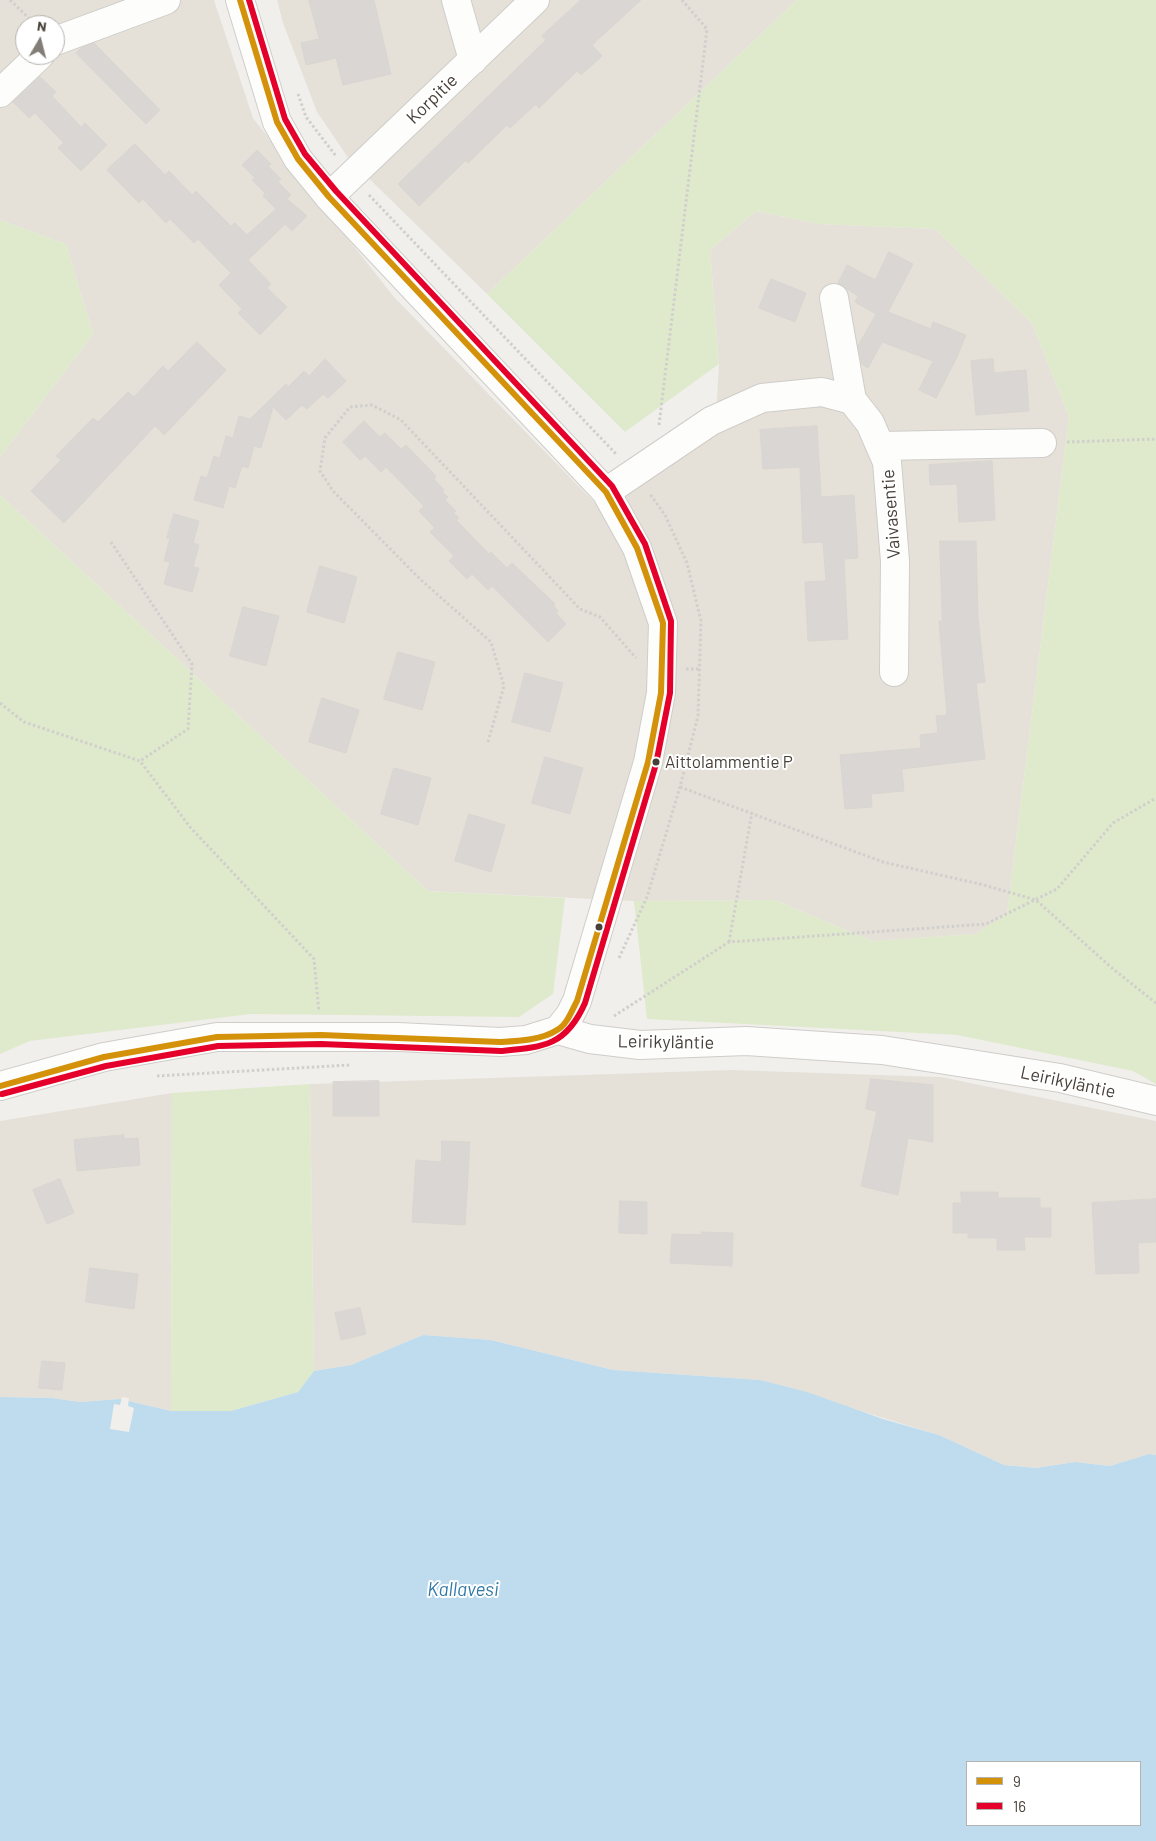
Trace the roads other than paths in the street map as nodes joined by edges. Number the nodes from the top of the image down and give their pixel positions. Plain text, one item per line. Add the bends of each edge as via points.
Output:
1 (166, 0) edge
2 (240, 0) edge
3 (456, 0) edge
4 (535, 0) edge
5 (65, 37) edge
6 (473, 60) junction
7 (29, 65) edge
8 (0, 93) edge
9 (329, 197) junction
10 (834, 298) dead end
11 (852, 400) junction
12 (1042, 443) road end
13 (880, 446) junction
14 (606, 492) junction
15 (894, 672) dead end
16 (558, 1030) junction
17 (0, 1086) edge
18 (1156, 1101) edge

1 - 5 street
2 - 9 street via 276,122 298,159
3 - 6 street
4 - 6 street, Korpitie
6 - 9 street, Korpitie
7 - 8 street
9 - 14 street
10 - 11 street
11 - 13 street, Vaivasentie via 870,424
11 - 14 street via 822,392 762,398 711,421
12 - 13 street
13 - 15 street, Vaivasentie via 888,462 895,561
14 - 16 street via 637,548 663,623 661,693 648,762 577,1002
16 - 17 street via 526,1040 500,1042 217,1036 104,1056
16 - 18 street, Leirikyläntie via 593,1033 640,1045 746,1041 882,1050 1060,1078

